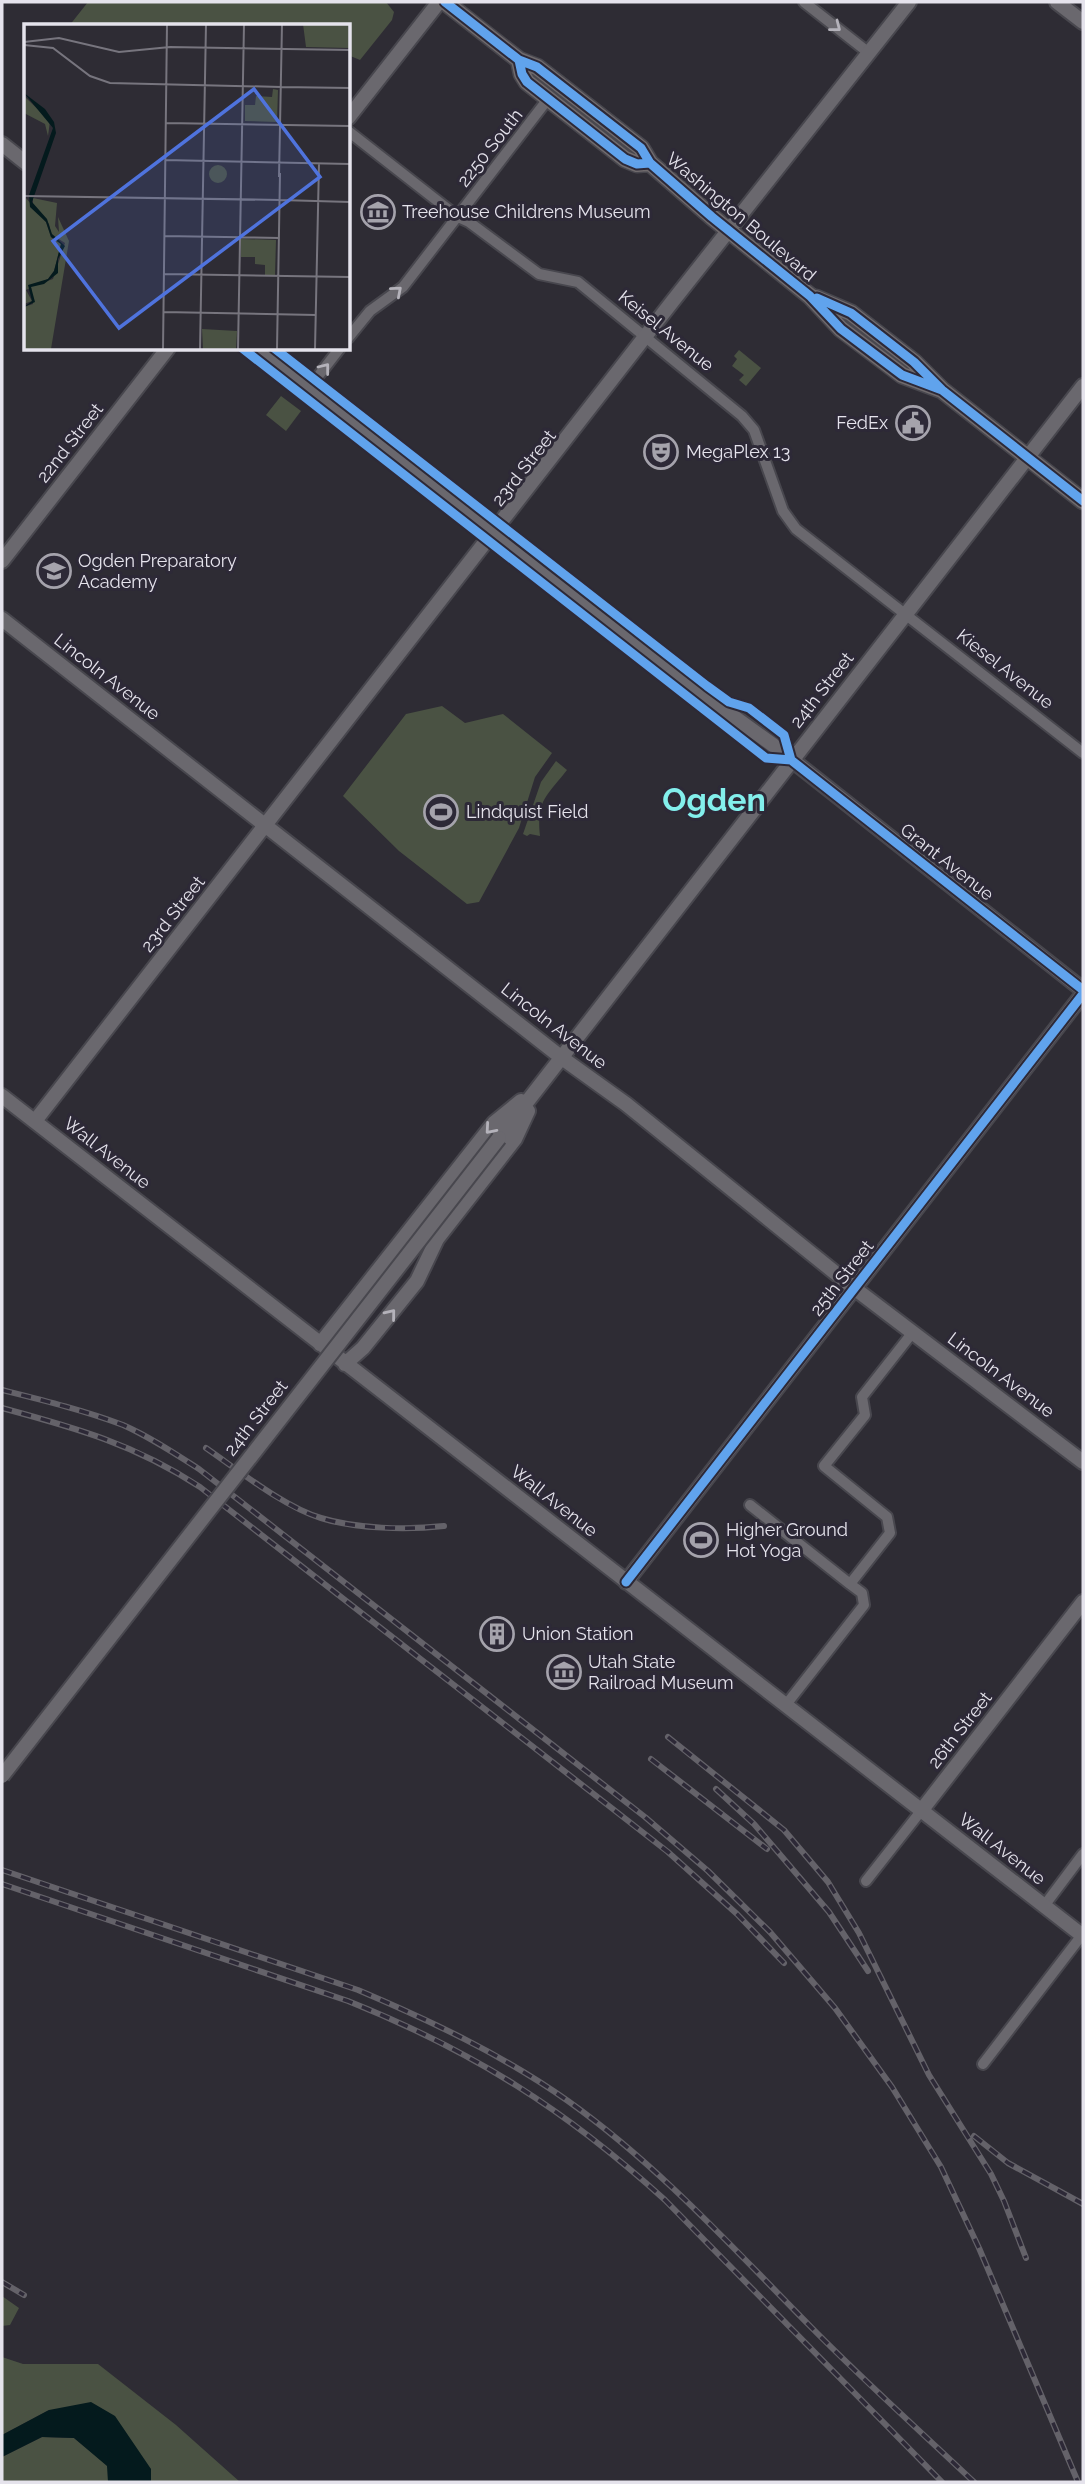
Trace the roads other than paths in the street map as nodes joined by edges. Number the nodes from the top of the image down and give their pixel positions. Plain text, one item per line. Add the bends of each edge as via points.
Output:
1 (439, 2) edge
2 (445, 2) edge
3 (804, 2) edge
4 (909, 2) edge
5 (1057, 2) edge
6 (1083, 22) edge
7 (869, 53) junction
8 (519, 60) junction
9 (548, 99) junction
10 (350, 115) edge
11 (350, 133) edge
12 (2, 144) edge
13 (24, 161) edge
14 (650, 163) junction
15 (458, 218) junction
16 (730, 230) junction
17 (350, 336) edge
18 (646, 338) junction
19 (166, 350) edge
20 (261, 350) edge
21 (339, 350) edge
22 (1083, 386) edge
23 (310, 388) junction
24 (1027, 457) junction
25 (1083, 501) edge
26 (494, 532) junction
27 (2, 561) edge
28 (905, 614) junction
29 (2, 620) edge
30 (1083, 753) edge
31 (792, 760) junction
32 (266, 825) junction
33 (1083, 992) edge
34 (562, 1058) junction
35 (541, 1085) junction
36 (2, 1096) edge
37 (35, 1121) junction
38 (854, 1288) junction
39 (913, 1332) junction
40 (320, 1344) junction
41 (345, 1364) junction
42 (1083, 1462) edge
43 (750, 1505) dead end
44 (626, 1582) junction
45 (850, 1584) junction
46 (1083, 1602) edge
47 (785, 1706) junction
48 (2, 1776) edge
49 (921, 1811) junction
50 (1083, 1854) edge
51 (866, 1881) dead end
52 (1044, 1906) junction
53 (1083, 1936) edge
54 (983, 2064) dead end

1 - 10 street
2 - 8 main road, Washington Boulevard
3 -> 7 street
4 - 7 street, 23rd Street
5 - 6 street
7 - 16 street, 23rd Street
8 - 9 main road, Washington Boulevard via 524,78
8 - 14 main road, Washington Boulevard via 542,71 641,148
9 - 14 main road, Washington Boulevard via 625,159
9 - 15 street, 2250 South
11 - 15 street, Keisel Avenue
12 - 13 street
14 - 16 main road, Washington Boulevard
17 -> 15 street, 2250 South via 370,312 403,287
15 - 18 street, Keisel Avenue via 539,274 578,282
16 - 18 street, 23rd Street
16 - 24 main road, Washington Boulevard via 810,296 841,329 902,375 942,390
18 - 26 street, 23rd Street
18 - 28 street, Keisel Avenue via 754,430 783,511 796,529
19 - 27 street, 22nd Street
20 - 23 street, Grant Avenue
23 -> 21 street
22 - 24 street, 24th Street
23 - 26 street, Grant Avenue
24 - 25 main road, Washington Boulevard
24 - 28 street, 24th Street
26 - 31 street, Grant Avenue
26 - 32 street, 23rd Street
28 - 30 street, Kiesel Avenue
28 - 31 street, 24th Street
29 - 32 street, Lincoln Avenue
31 - 33 street, Grant Avenue
31 - 34 street, 24th Street
32 - 34 street, Lincoln Avenue
32 - 37 street, 23rd Street
33 - 38 street, 25th Street
34 - 35 street, 24th Street
34 - 38 street, Lincoln Avenue
35 -> 40 street, 24th Street via 494,1123
41 -> 35 street, 24th Street via 417,1281 437,1239 514,1139
35 - 48 street, 24th Street, bridge
36 - 37 street, Wall Avenue
37 - 40 street, Wall Avenue
38 - 39 street, Lincoln Avenue
38 - 44 street, 25th Street
39 - 42 street, Lincoln Avenue
39 - 45 street via 862,1397 865,1415 824,1466 887,1517 890,1525 890,1533
40 - 41 street, Wall Avenue
41 - 44 street, Wall Avenue
43 - 45 street
44 - 47 street, Wall Avenue
45 - 47 street via 862,1593 864,1605
46 - 49 street, 26th Street
47 - 49 street, Wall Avenue
49 - 51 street, 26th Street
49 - 52 street, Wall Avenue
50 - 52 street
52 - 53 street, Wall Avenue
53 - 54 street

